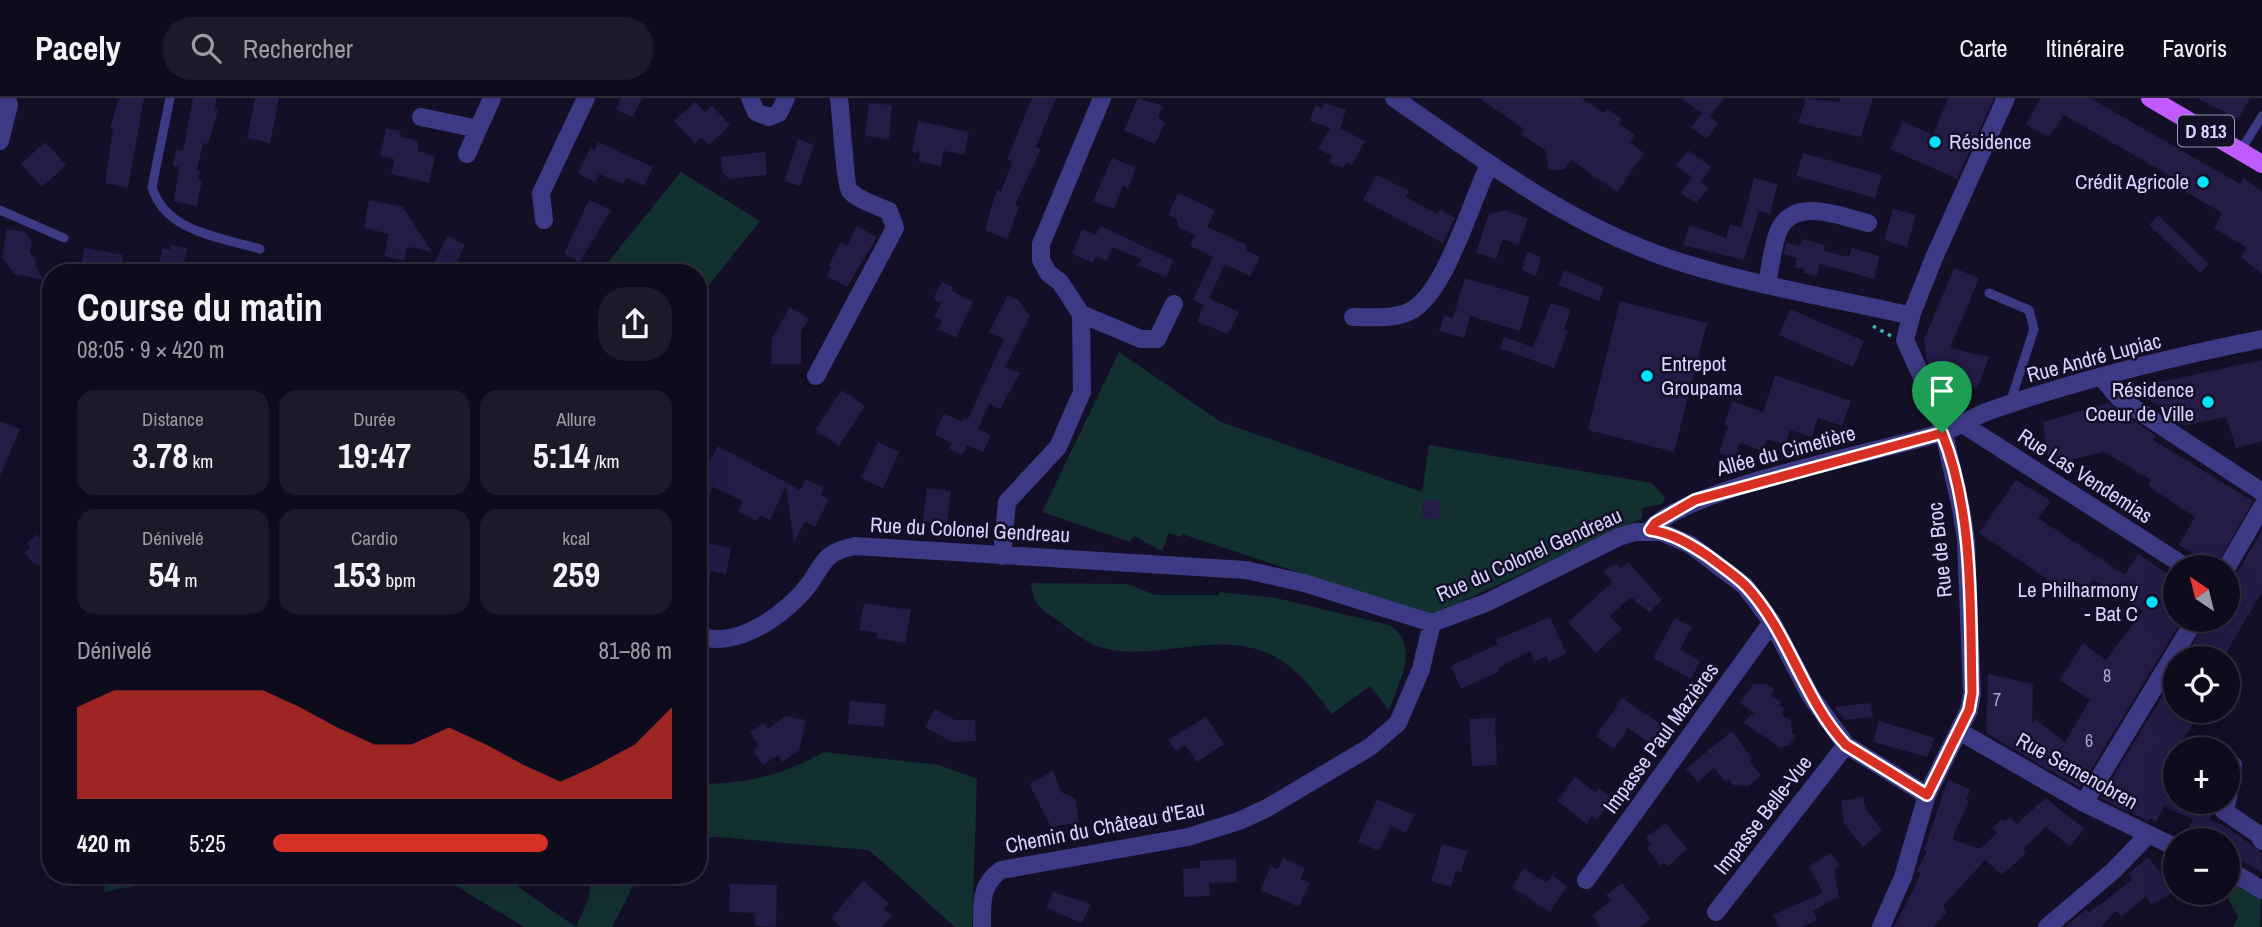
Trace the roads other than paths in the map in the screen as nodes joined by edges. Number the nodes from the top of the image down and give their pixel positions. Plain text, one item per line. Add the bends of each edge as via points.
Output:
1 (7, 98) edge
2 (170, 98) edge
3 (492, 98) edge
4 (586, 98) edge
5 (750, 98) edge
6 (839, 98) edge
7 (1102, 98) edge
8 (1394, 98) edge
9 (2006, 98) edge
10 (2150, 98) edge
11 (788, 99) edge
12 (2262, 116) edge
13 (421, 117) dead end
14 (478, 130) junction
15 (0, 141) edge
16 (2241, 150) junction
17 (467, 154) dead end
18 (2262, 164) edge
19 (1489, 165) junction
20 (0, 211) edge
21 (544, 220) dead end
22 (1868, 223) dead end
23 (64, 237) dead end
24 (260, 249) dead end
25 (1767, 283) junction
26 (1989, 293) dead end
27 (1174, 304) dead end
28 (1912, 313) junction
29 (1081, 314) junction
30 (1353, 317) dead end
31 (2262, 339) edge
32 (816, 376) dead end
33 (2102, 378) junction
34 (2010, 405) junction
35 (1961, 423) junction
36 (1942, 433) junction
37 (2262, 492) edge
38 (2262, 507) edge
39 (1650, 530) junction
40 (2167, 555) edge
41 (2234, 555) edge
42 (1002, 556) junction
43 (1772, 622) junction
44 (1432, 623) junction
45 (2188, 632) edge
46 (707, 637) edge
47 (1959, 731) junction
48 (1846, 745) junction
49 (1927, 795) junction
50 (2084, 803) junction
51 (2228, 814) edge
52 (2148, 835) junction
53 (2262, 841) edge
54 (2163, 842) edge
55 (2240, 876) edge
56 (1586, 880) dead end
57 (2262, 890) edge
58 (1716, 912) dead end
59 (982, 927) edge
60 (1881, 927) edge
61 (2047, 927) edge

1 - 15 street
2 - 24 lane via 152,187 156,201 178,224
3 - 14 street
4 - 21 street via 541,193
5 - 11 street via 756,112 769,117 779,113
6 - 32 street via 845,181 850,192 889,211 895,228
7 - 29 street via 1041,244 1041,260 1048,273 1060,282
8 - 19 street
9 - 28 street, Rue de Broc
10 - 16 main road, D 813
12 - 16 lane
13 - 14 street
14 - 17 street
16 - 18 main road, D 813
19 - 25 street via 1615,236 1689,265
19 - 30 street via 1433,290 1420,305 1388,317
20 - 23 lane
22 - 25 street via 1812,209 1790,218 1780,229
25 - 28 street
26 - 34 lane via 2029,310 2034,329
27 - 29 street via 1157,339 1141,339
28 - 36 street, Rue de Broc via 1905,340 1940,417
29 - 42 street via 1082,392 1058,447 1007,502
31 - 33 street, Rue André Lupiac
33 - 34 street, Rue André Lupiac
33 - 37 street via 2119,398
34 - 35 street, Rue André Lupiac
35 - 36 street, Rue André Lupiac
35 - 40 street, Rue Las Vendemias
36 - 39 street, Allée du Cimetière via 1695,500
36 - 47 street, Rue de Broc via 1966,540 1972,693
38 - 41 street
39 - 43 street, Rue du Colonel Gendreau via 1691,545 1729,571
39 - 44 street, Rue du Colonel Gendreau via 1619,537 1488,602
42 - 44 street, Rue du Colonel Gendreau via 1245,570 1304,583
42 - 46 street, Rue du Colonel Gendreau via 842,548 824,559 802,594 741,636 724,641
43 - 48 street, Rue du Colonel Gendreau via 1810,695
43 - 56 street, Impasse Paul Mazières
44 - 59 street, Chemin du Château d'Eau via 1421,669 1398,723 1370,747 1267,807 1213,830 1001,870 985,885
45 - 50 street
47 - 49 street, Rue de Broc
47 - 50 street, Rue Semenobren
48 - 49 street, Rue du Colonel Gendreau
48 - 58 street, Impasse Belle-Vue
49 - 60 street, Rue de Broc via 1903,877
50 - 52 street, Rue Semenobren
51 - 53 street
52 - 54 street, Rue Semenobren
52 - 61 street
55 - 57 street

